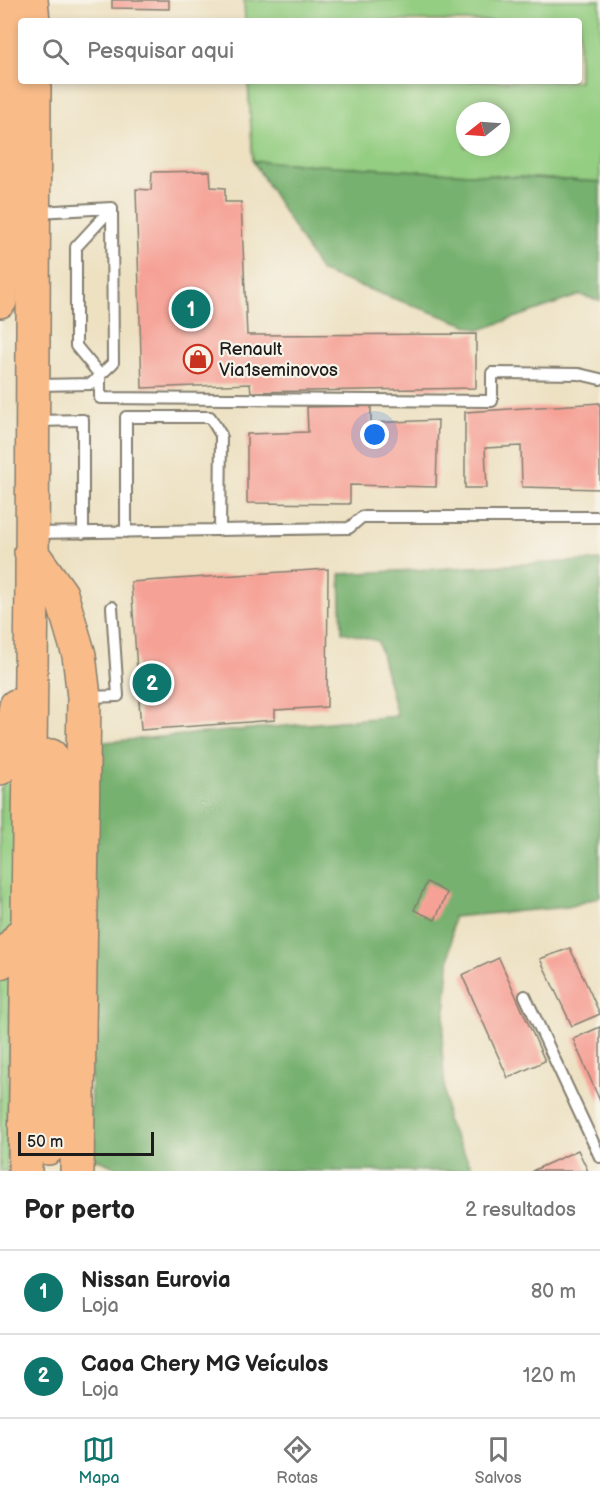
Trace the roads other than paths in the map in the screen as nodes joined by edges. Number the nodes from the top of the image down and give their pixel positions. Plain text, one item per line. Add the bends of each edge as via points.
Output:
1 (6, 0) edge
2 (31, 0) edge
3 (33, 18) edge
4 (34, 84) edge
5 (0, 197) edge
6 (112, 208) junction
7 (34, 212) junction
8 (0, 301) edge
9 (100, 375) junction
10 (600, 379) edge
11 (33, 385) junction
12 (32, 421) junction
13 (600, 517) edge
14 (220, 530) junction
15 (126, 532) junction
16 (83, 533) junction
17 (32, 560) junction
18 (112, 608) dead end
19 (84, 697) junction
20 (0, 768) edge
21 (39, 927) junction
22 (0, 962) edge
23 (525, 996) dead end
24 (600, 1156) edge
25 (25, 1171) edge
26 (48, 1171) edge
27 (77, 1171) edge

1 - 5 highway
2 - 3 highway
4 - 7 highway
5 - 8 highway
6 - 7 lane
6 - 9 lane via 113,363
6 - 9 lane via 76,247 76,346
7 - 11 highway
9 - 10 lane via 100,398 492,401 492,373 579,374
9 - 11 lane via 91,384
11 - 12 highway
12 - 16 lane via 83,420
12 - 17 highway
13 - 14 lane via 362,517 349,528
14 - 15 lane
14 - 15 lane via 220,435 210,417 126,417
15 - 16 lane
16 - 17 lane
17 - 19 highway via 61,594 80,655
17 - 20 highway via 21,684
17 - 21 highway
18 - 19 lane via 118,696
19 - 27 highway
21 - 22 highway
21 - 25 highway
21 - 26 highway
23 - 24 lane

